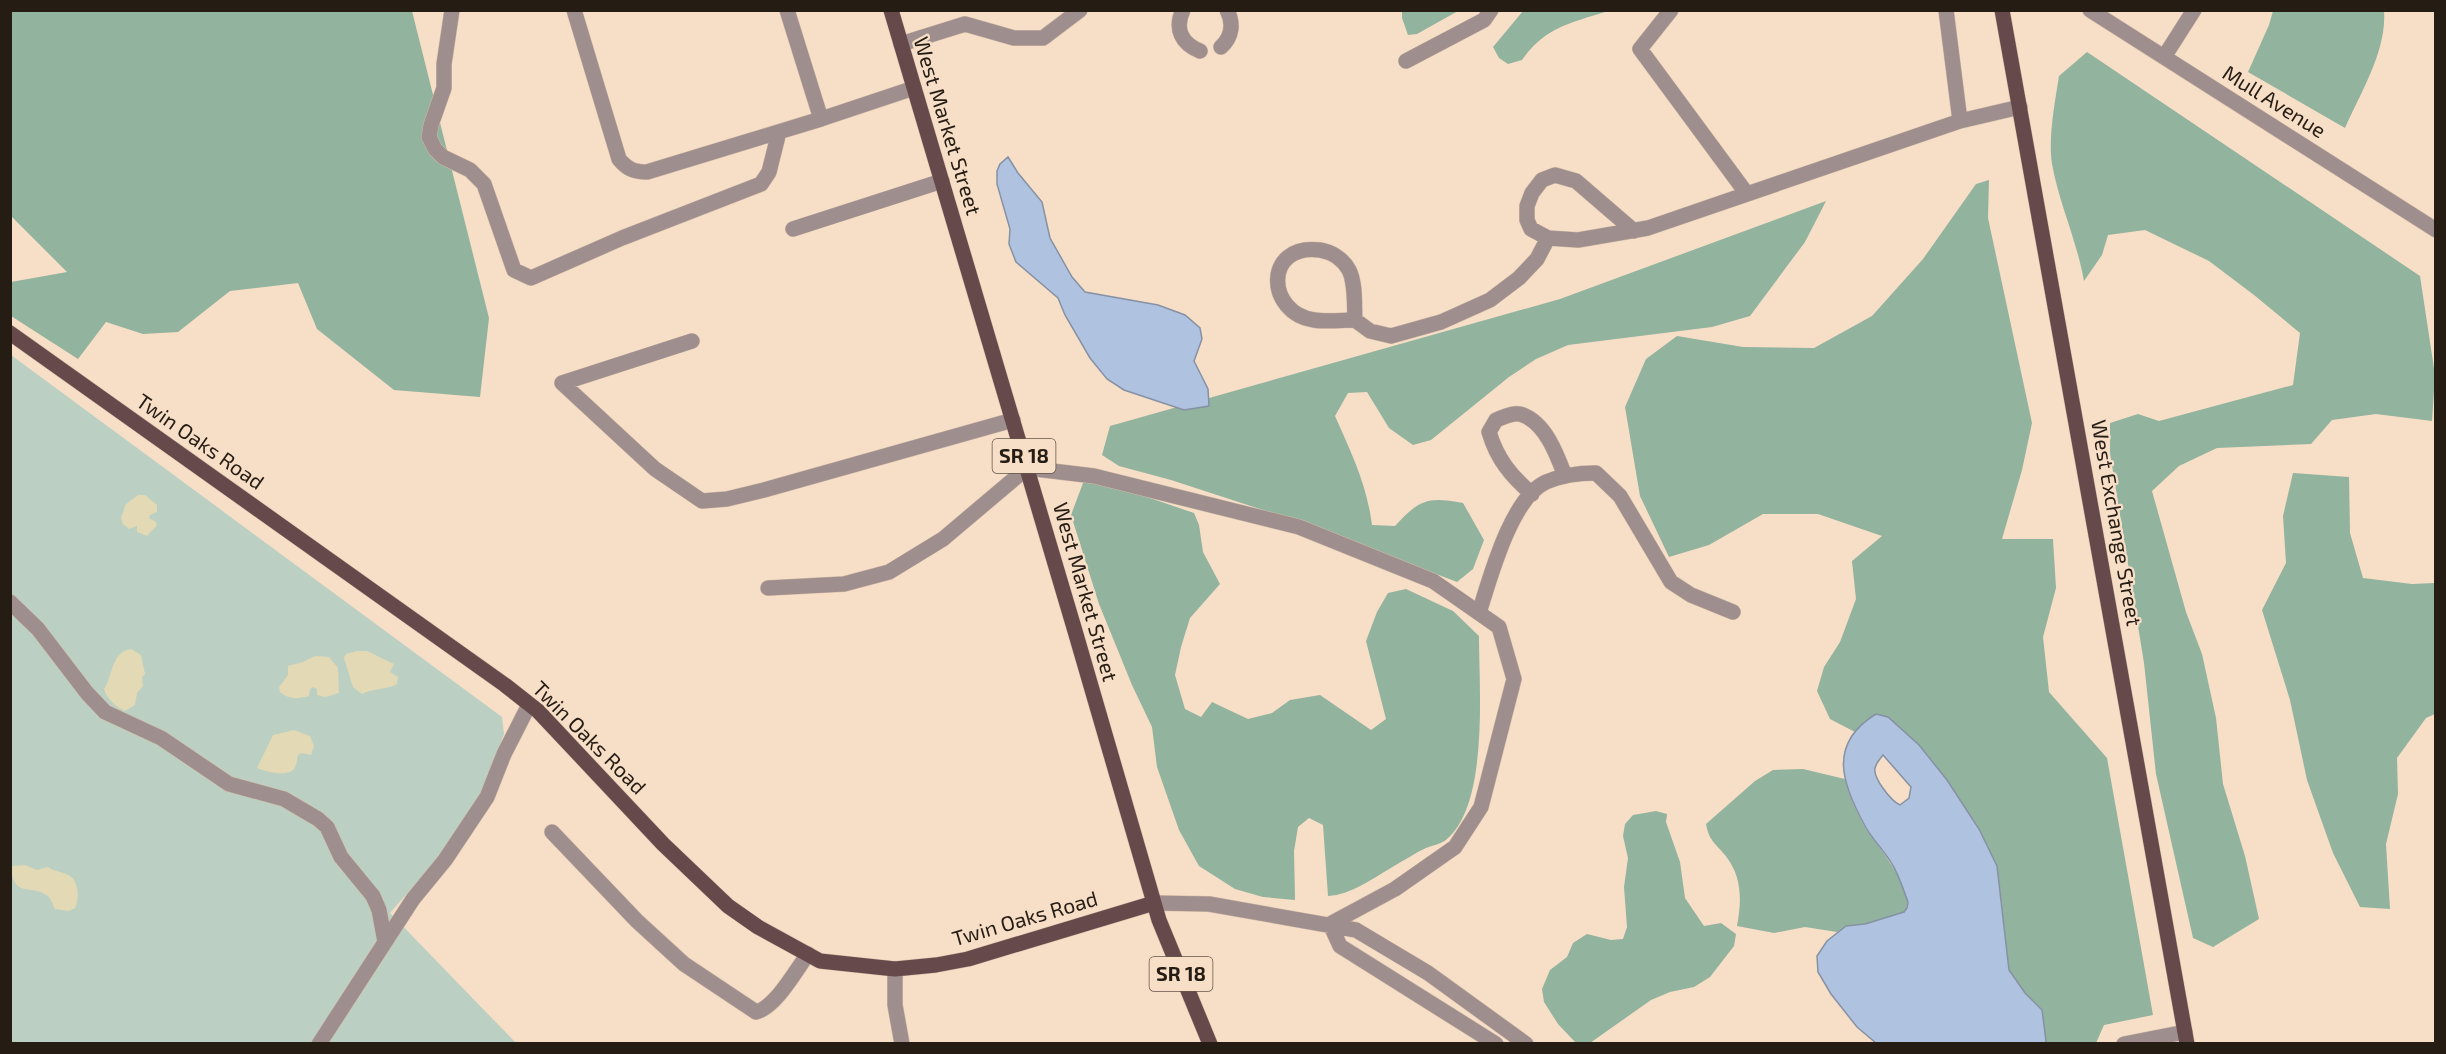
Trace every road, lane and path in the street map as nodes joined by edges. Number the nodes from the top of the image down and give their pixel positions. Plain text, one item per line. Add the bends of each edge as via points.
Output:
1 (452, 10) edge
2 (574, 10) edge
3 (787, 10) edge
4 (891, 10) edge
5 (1080, 10) edge
6 (1227, 10) edge
7 (1491, 10) edge
8 (1671, 10) edge
9 (1946, 10) edge
10 (2002, 10) edge
11 (2090, 10) edge
12 (2194, 10) edge
13 (1183, 11) edge
14 (901, 44) junction
15 (1221, 47) dead end
16 (1200, 51) dead end
17 (2164, 57) junction
18 (1406, 61) dead end
19 (914, 88) junction
20 (2020, 107) junction
21 (821, 119) junction
22 (1960, 121) junction
23 (779, 132) junction
24 (942, 181) junction
25 (1747, 194) junction
26 (793, 229) dead end
27 (2436, 230) edge
28 (1634, 231) junction
29 (1548, 238) junction
30 (1355, 321) junction
31 (10, 333) edge
32 (692, 341) dead end
33 (1013, 420) junction
34 (1027, 468) junction
35 (1565, 476) junction
36 (1532, 494) junction
37 (768, 588) dead end
38 (10, 602) edge
39 (1733, 612) dead end
40 (1479, 613) junction
41 (529, 705) junction
42 (552, 832) dead end
43 (1154, 903) junction
44 (1330, 924) junction
45 (385, 942) junction
46 (808, 954) junction
47 (895, 969) junction
48 (2186, 1038) edge
49 (319, 1044) edge
50 (902, 1044) edge
51 (1209, 1044) edge
52 (1496, 1044) edge
53 (1526, 1044) edge
54 (2124, 1044) edge

1 - 23 street via 444,88 429,136 443,157 470,170 484,184 514,270 531,278 761,183 769,171
2 - 23 street via 619,159 631,170 647,172
3 - 21 street
4 - 14 main road, West Market Street / SR 18
5 - 14 street via 1043,38 1014,38 965,24
6 - 15 street via 1232,28
7 - 18 street via 1484,20
8 - 25 street via 1640,49
9 - 22 street
10 - 20 main road, West Exchange Street
11 - 17 street, Mull Avenue
12 - 17 street
13 - 16 street via 1179,19 1181,36 1186,44
14 - 19 main road, West Market Street / SR 18
17 - 27 street, Mull Avenue
19 - 21 street
19 - 24 main road, West Market Street / SR 18
20 - 22 street
20 - 48 main road, West Exchange Street
21 - 23 street
22 - 25 street
24 - 26 street
24 - 33 main road, West Market Street / SR 18
25 - 28 street
28 - 29 street via 1578,240
28 - 29 street via 1576,181 1555,176 1542,180 1527,206 1531,229
29 - 30 street via 1537,260 1520,278 1490,300 1441,322 1391,336 1370,331
30 - 30 street via 1350,271 1342,261 1333,254 1308,249 1286,257 1277,278 1283,302 1314,321
31 - 41 main road, Twin Oaks Road
32 - 33 street via 561,383 655,469 702,501 764,490
33 - 34 main road, West Market Street / SR 18
34 - 37 street via 943,539 890,573 844,584
34 - 40 street via 1094,476 1299,526 1433,581
34 - 43 main road, West Market Street / SR 18
35 - 36 street via 1544,483
35 - 36 street via 1549,440 1538,426 1522,414 1496,420 1489,432 1496,452 1514,478
35 - 39 street via 1596,473 1620,496 1671,582
36 - 40 street via 1524,501 1504,540
38 - 45 street via 38,629 105,712 161,738 228,784 284,799 327,827 341,857 373,896
40 - 44 street via 1499,627 1514,679 1481,807 1455,847 1395,889
41 - 45 street via 487,797
41 - 46 main road, Twin Oaks Road via 728,906
42 - 46 street via 684,964 756,1012 775,1000
43 - 44 street via 1209,904
43 - 47 main road, Twin Oaks Road via 968,959
43 - 51 main road, West Market Street / SR 18
44 - 52 street via 1340,946
44 - 53 street via 1356,930 1380,943
45 - 49 street
46 - 47 main road, Twin Oaks Road via 820,961
47 - 50 street via 895,1005
48 - 54 street

